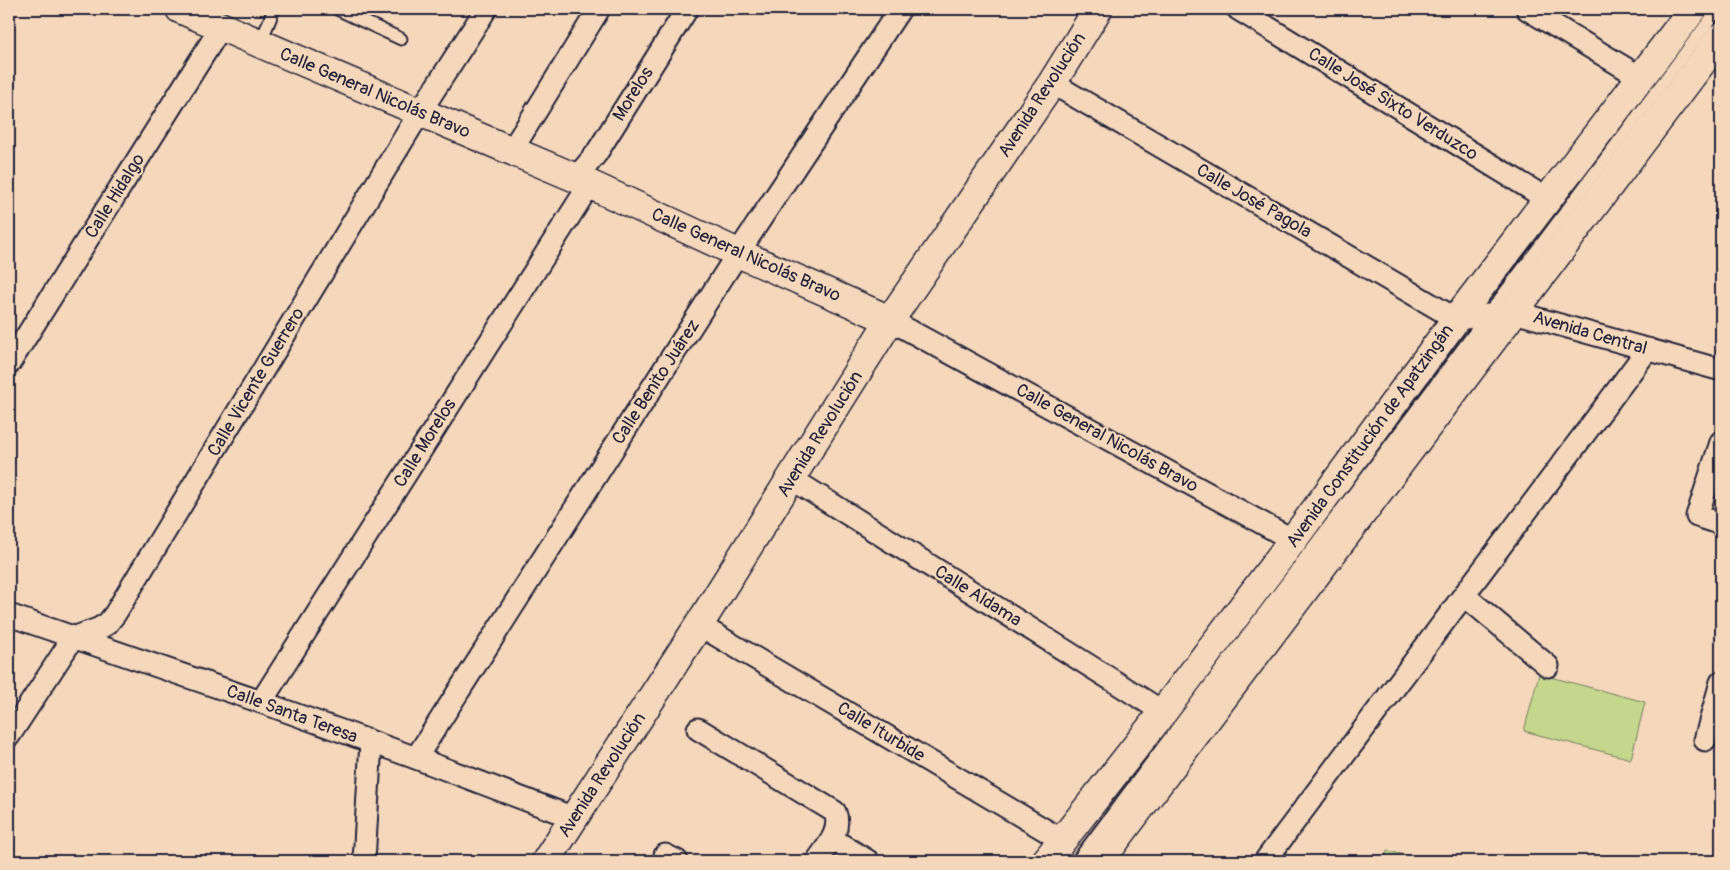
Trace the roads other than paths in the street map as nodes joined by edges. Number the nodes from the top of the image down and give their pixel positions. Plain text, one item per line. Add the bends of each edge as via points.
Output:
1 (180, 9) edge
2 (274, 9) edge
3 (337, 9) edge
4 (486, 9) edge
5 (598, 9) edge
6 (687, 9) edge
7 (900, 9) edge
8 (1098, 9) edge
9 (1238, 9) edge
10 (1527, 9) edge
11 (1693, 9) edge
12 (1718, 9) edge
13 (221, 27) junction
14 (1721, 37) edge
15 (401, 39) dead end
16 (260, 44) junction
17 (1640, 77) junction
18 (1052, 83) junction
19 (420, 112) junction
20 (512, 150) junction
21 (583, 181) junction
22 (1547, 199) junction
23 (738, 253) junction
24 (1514, 312) junction
25 (1488, 315) junction
26 (1456, 319) junction
27 (890, 320) junction
28 (1648, 349) junction
29 (9, 364) edge
30 (1721, 370) edge
31 (1721, 442) edge
32 (792, 479) junction
33 (1721, 524) edge
34 (1293, 540) junction
35 (1464, 595) junction
36 (9, 615) edge
37 (700, 625) junction
38 (73, 638) junction
39 (1548, 666) dead end
40 (1721, 682) edge
41 (261, 702) junction
42 (1163, 712) junction
43 (698, 729) dead end
44 (9, 736) edge
45 (1705, 740) dead end
46 (371, 742) junction
47 (416, 758) junction
48 (574, 818) junction
49 (832, 839) junction
50 (1069, 850) edge
51 (364, 861) edge
52 (546, 861) edge
53 (817, 861) edge
54 (868, 861) edge
55 (1046, 861) edge
56 (1100, 861) edge
57 (1265, 861) edge

1 - 13 street, Calle General Nicolás Bravo
2 - 16 lane
3 - 15 lane
4 - 19 street, Calle Vicente Guerrero
5 - 20 street
6 - 21 street, Morelos via 596,154
7 - 23 street, Calle Benito Juárez
8 - 18 street, Avenida Revolución
9 - 22 street, Calle José Sixto Verduzco
10 - 17 street
11 - 17 street, Avenida Constitución de Apatzingán
12 - 25 lane, Avenida Constitución de Apatzingán
13 - 16 street, Calle General Nicolás Bravo
13 - 29 street, Calle Hidalgo
14 - 24 street
16 - 19 street, Calle General Nicolás Bravo
17 - 22 street, Avenida Constitución de Apatzingán
18 - 26 street, Calle José Pagola
18 - 27 street, Avenida Revolución
19 - 20 street, Calle General Nicolás Bravo
19 - 38 street, Calle Vicente Guerrero via 115,614 107,624
20 - 21 street, Calle General Nicolás Bravo
21 - 23 street, Calle General Nicolás Bravo
21 - 41 street, Calle Morelos
22 - 26 street, Avenida Constitución de Apatzingán
23 - 27 street, Calle General Nicolás Bravo
23 - 47 street, Calle Benito Juárez
24 - 25 street, Avenida Central
24 - 28 street, Avenida Central
24 - 56 street
25 - 26 street, Avenida Central
25 - 50 lane, Avenida Constitución de Apatzingán
26 - 34 street, Avenida Constitución de Apatzingán
27 - 32 street, Avenida Revolución
27 - 34 street, Calle General Nicolás Bravo
28 - 30 street, Avenida Central
28 - 35 street
31 - 33 street via 1697,516
32 - 37 street, Avenida Revolución
32 - 42 street, Calle Aldama
34 - 42 street, Avenida Constitución de Apatzingán
35 - 39 street
35 - 57 street
36 - 38 street, Calle Santa Teresa
37 - 48 street, Avenida Revolución
37 - 50 street, Calle Iturbide
38 - 41 street, Calle Santa Teresa
38 - 44 street
40 - 45 street
41 - 46 street, Calle Santa Teresa
42 - 50 street, Avenida Constitución de Apatzingán
43 - 49 street via 835,812 837,829
46 - 47 street, Calle Santa Teresa
46 - 51 street
47 - 48 street, Calle Santa Teresa
48 - 52 street, Avenida Revolución
49 - 53 street
49 - 54 street
50 - 55 street, Avenida Constitución de Apatzingán

